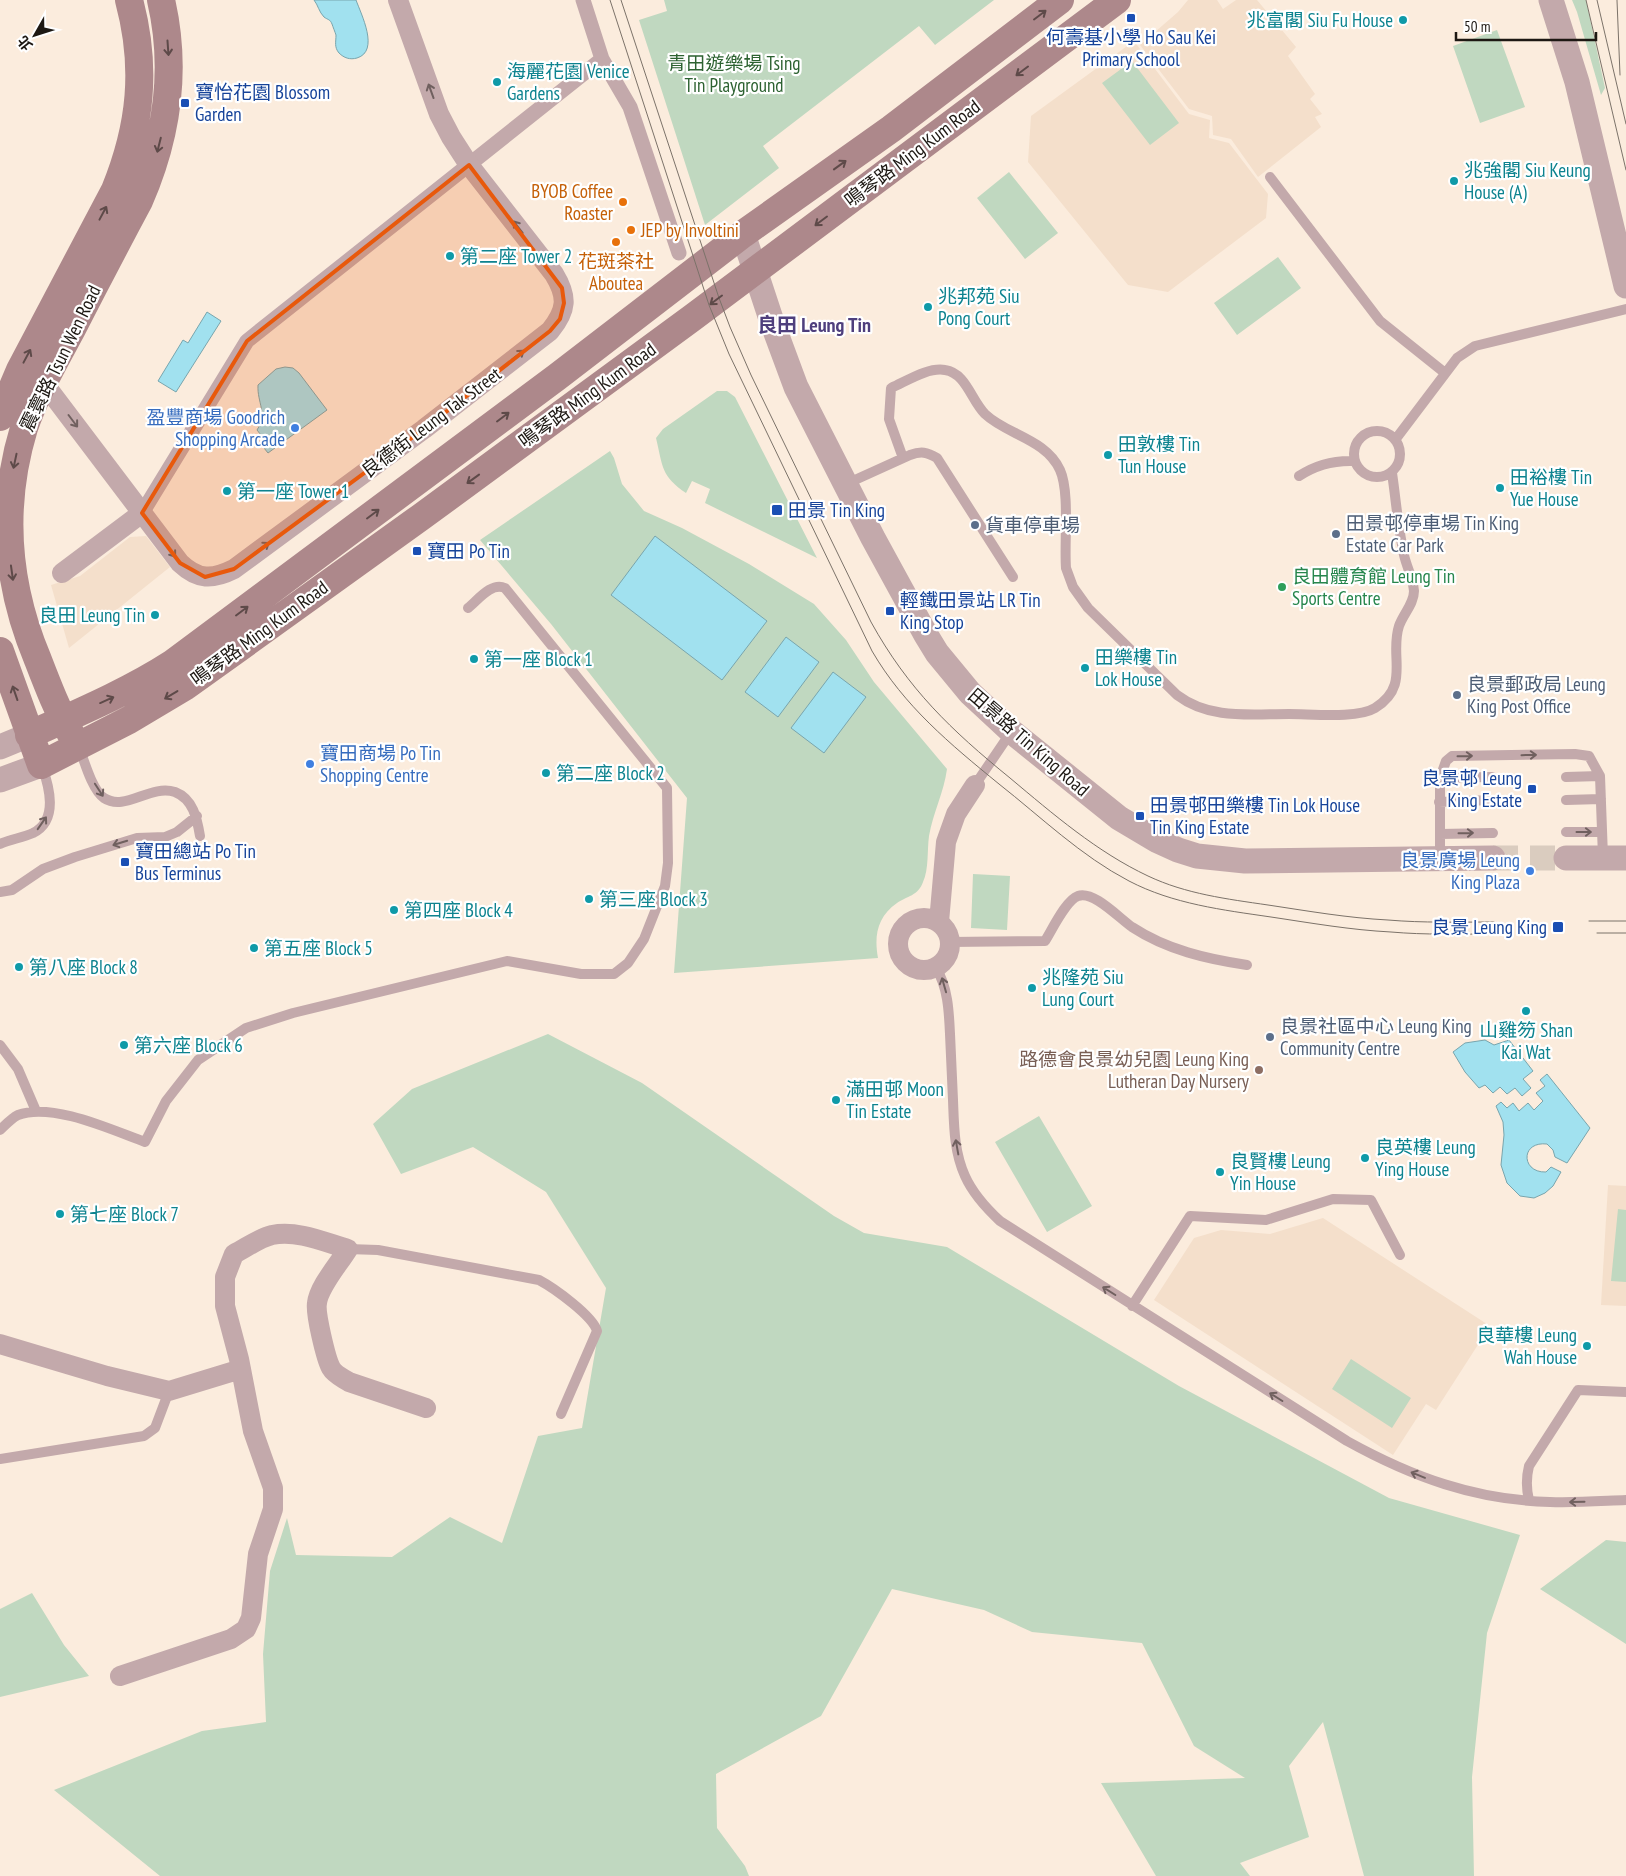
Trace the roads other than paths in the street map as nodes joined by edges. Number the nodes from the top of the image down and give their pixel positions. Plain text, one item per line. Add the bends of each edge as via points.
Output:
1 (129, 0) edge
2 (161, 0) edge
3 (398, 0) edge
4 (583, 0) edge
5 (1060, 0) edge
6 (1117, 0) edge
7 (1551, 0) edge
8 (602, 59) junction
9 (469, 165) junction
10 (1270, 177) dead end
11 (743, 234) junction
12 (679, 253) dead end
13 (755, 270) junction
14 (1626, 286) edge
15 (1626, 309) edge
16 (1445, 374) junction
17 (44, 382) junction
18 (5, 386) edge
19 (0, 417) edge
20 (1395, 440) junction
21 (903, 458) junction
22 (1355, 461) junction
23 (1392, 473) junction
24 (1299, 476) dead end
25 (845, 484) junction
26 (142, 513) junction
27 (62, 573) dead end
28 (1014, 577) dead end
29 (468, 608) dead end
30 (0, 651) edge
31 (62, 720) junction
32 (1012, 732) junction
33 (29, 735) junction
34 (78, 746) junction
35 (0, 747) edge
36 (41, 764) junction
37 (1600, 776) junction
38 (1492, 777) dead end
39 (1566, 777) dead end
40 (1440, 778) junction
41 (0, 780) edge
42 (975, 785) joint
43 (1601, 799) junction
44 (1492, 800) dead end
45 (1566, 800) dead end
46 (1439, 802) junction
47 (197, 816) junction
48 (1566, 832) dead end
49 (1602, 832) junction
50 (1493, 833) dead end
51 (1440, 834) junction
52 (200, 836) dead end
53 (0, 844) edge
54 (1614, 857) edge
55 (1440, 858) junction
56 (1493, 858) tunnel mouth
57 (1566, 858) tunnel mouth
58 (1, 895) edge
59 (939, 922) junction
60 (950, 942) junction
61 (1247, 965) dead end
62 (936, 968) junction
63 (0, 1045) edge
64 (36, 1111) junction
65 (0, 1130) edge
66 (348, 1249) junction
67 (1400, 1255) dead end
68 (1132, 1306) junction
69 (0, 1344) edge
70 (241, 1369) junction
71 (169, 1391) junction
72 (1626, 1392) edge
73 (426, 1408) dead end
74 (561, 1414) dead end
75 (0, 1459) edge
76 (1529, 1500) junction
77 (1626, 1500) edge
78 (120, 1676) dead end

18 -> 1 main road, 震寰路 Tsun Wen Road via 115,190 125,166 136,123 140,88 138,42
2 -> 17 main road, 震寰路 Tsun Wen Road via 170,70 158,151 139,202
9 -> 3 street, 良德街 Leung Tak Street via 439,114
4 - 8 street
11 -> 5 main road, 鳴琴路 Ming Kum Road via 891,129
6 -> 13 main road, 鳴琴路 Ming Kum Road
7 - 14 street via 1577,82
8 - 9 street
8 - 12 street via 630,107
9 - 26 street via 247,341
26 -> 9 street, 良德街 Leung Tak Street via 189,571 205,577 221,576 424,429 550,331 560,319 564,303 562,288
10 - 16 lane via 1380,321
11 - 13 street, 田景路 Tin King Road
31 -> 11 main road, 鳴琴路 Ming Kum Road via 114,697 173,663
13 - 25 street, 田景路 Tin King Road via 796,387
13 -> 34 main road, 鳴琴路 Ming Kum Road via 186,686
15 - 16 lane via 1475,346 1457,358
16 - 20 lane
17 -> 26 street, 良德街 Leung Tak Street
17 -> 31 main road, 震寰路 Tsun Wen Road via 17,451 9,500 9,553 18,608
18 - 19 main road, 震寰路 Tsun Wen Road
20 - 22 lane via 1383,432 1364,436 1356,446
20 - 23 lane via 1400,453
21 - 23 lane via 890,419 891,388 931,370 954,373 983,412 1048,452 1060,470 1065,488 1066,568 1080,598 1186,702 1204,711 1230,714 1353,715 1374,709 1389,696 1397,678 1399,625 1414,594 1412,576 1404,556
21 - 25 lane
21 - 28 lane via 919,452 928,452 937,458
22 - 23 lane via 1370,476 1378,478
22 - 24 lane via 1331,461
25 - 32 street, 田景路 Tin King Road via 937,653 970,693
26 - 27 street
29 - 64 lane via 493,587 505,588 667,788 668,864 665,886 644,939 628,963 614,974 581,974 507,961 246,1028 198,1060 166,1101 145,1142 61,1114
33 -> 30 main road
31 - 33 main road, 鳴琴路 Ming Kum Road
31 - 34 main road, 震寰路 Tsun Wen Road
32 - 42 lane
32 - 55 street, 田景路 Tin King Road via 1119,818 1178,850 1245,861
33 - 35 street
33 - 36 main road
34 - 36 main road, 鳴琴路 Ming Kum Road
34 -> 47 lane via 90,776 104,798 118,802 166,790 181,794
36 - 41 street
53 -> 36 lane via 36,832 45,821 51,799
37 - 39 lane
40 -> 37 lane via 1446,761 1452,756 1575,754 1589,756
37 - 43 lane
38 - 40 lane
40 - 46 lane
42 - 59 street via 956,814 946,842
43 - 45 lane
43 - 49 lane
44 - 46 lane
46 - 51 lane
47 - 52 lane
47 -> 58 lane via 165,837 136,838 75,857 43,870
48 -> 49 lane
49 - 54 lane
51 -> 50 lane
51 - 55 lane
54 - 57 street
55 - 56 street, 田景路 Tin King Road
59 - 60 street via 946,928
59 - 62 street via 931,918 913,919 905,925 897,941 898,950 908,965 918,970
60 - 61 lane via 1045,941 1070,902 1087,894 1134,928 1177,949 1200,957
60 - 62 street via 948,955
68 -> 62 lane via 1000,1221 986,1208 964,1175 956,1146 946,989
63 - 64 lane via 18,1069
64 - 65 lane via 16,1116
66 - 70 street via 289,1234 271,1236 234,1254 224,1277 225,1306
66 - 73 street via 316,1303 331,1369 349,1382
66 - 74 lane via 378,1250 539,1280 551,1286 593,1321 597,1331
67 - 68 lane via 1371,1200 1333,1199 1266,1220 1190,1216
76 -> 68 lane via 1465,1490 1384,1462
69 - 71 street
70 - 71 street
70 - 78 street via 253,1431 273,1488 273,1509 258,1554 251,1618 246,1629 231,1639
71 - 75 lane via 155,1428 144,1436
72 - 76 lane via 1578,1390 1529,1466 1526,1489
77 -> 76 lane

